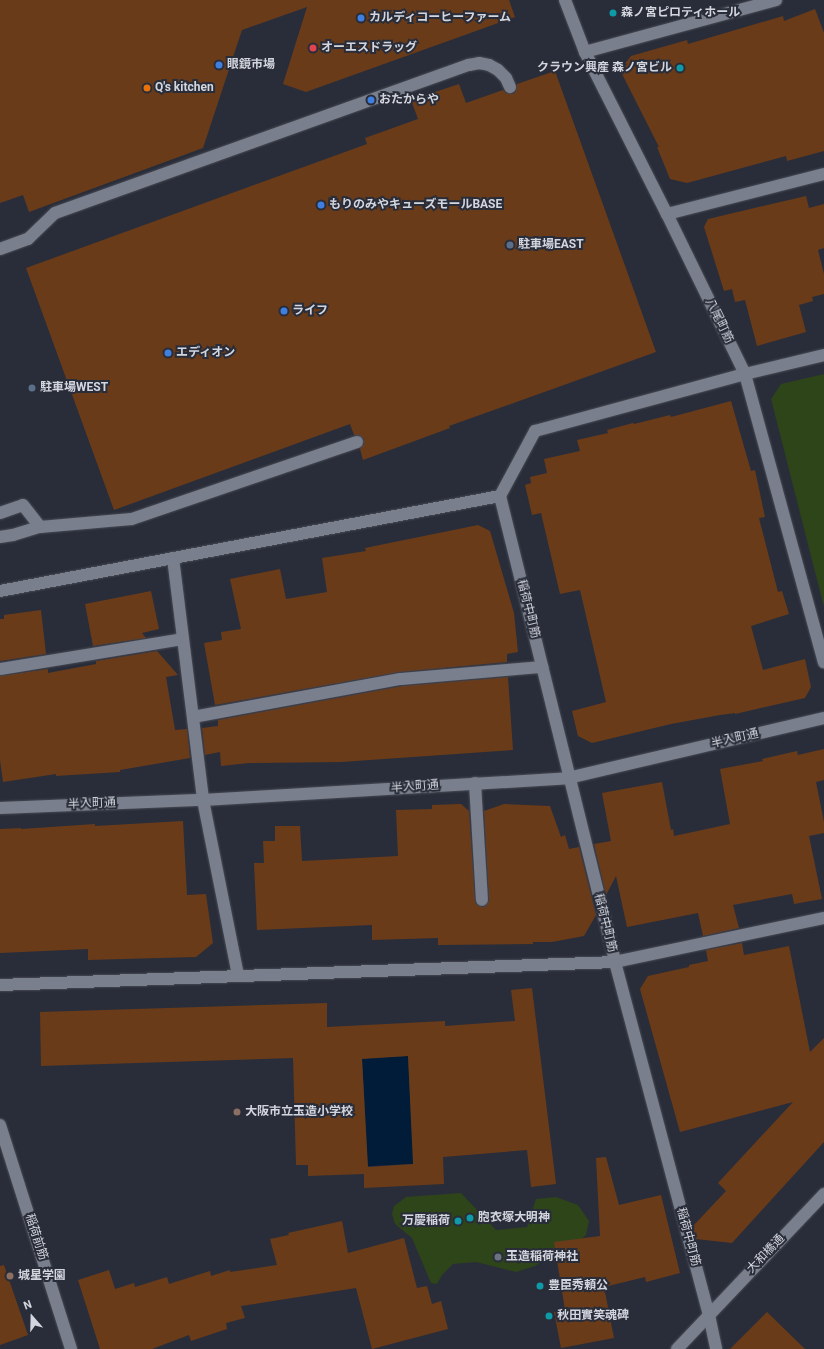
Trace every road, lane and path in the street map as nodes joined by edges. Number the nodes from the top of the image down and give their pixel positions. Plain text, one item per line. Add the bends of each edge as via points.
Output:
1 (565, 0) edge
2 (776, 0) edge
3 (585, 52) junction
4 (510, 87) dead end
5 (824, 174) edge
6 (667, 214) junction
7 (0, 249) edge
8 (824, 355) edge
9 (745, 374) junction
10 (357, 442) dead end
11 (500, 496) junction
12 (0, 512) edge
13 (40, 527) junction
14 (0, 537) edge
15 (173, 558) junction
16 (0, 591) edge
17 (183, 639) junction
18 (824, 662) edge
19 (542, 667) junction
20 (0, 669) edge
21 (192, 717) junction
22 (824, 718) edge
23 (568, 778) junction
24 (475, 783) junction
25 (203, 800) junction
26 (0, 808) edge
27 (482, 900) dead end
28 (824, 918) edge
29 (615, 962) junction
30 (238, 975) junction
31 (0, 985) edge
32 (0, 1125) edge
33 (824, 1194) edge
34 (709, 1315) junction
35 (71, 1349) edge
36 (677, 1349) edge
37 (716, 1349) edge

1 - 3 street, 八尾町筋
2 - 3 street
3 - 6 street, 八尾町筋
4 - 7 street via 498,70 489,65 469,64 55,213 28,239
5 - 6 street
6 - 9 street, 八尾町筋
8 - 9 street
9 - 11 street via 535,431
9 - 18 street, 八尾町筋
10 - 13 street via 132,519
11 - 15 street
11 - 19 street, 稲荷中町筋
12 - 13 street via 23,504
13 - 14 street
15 - 16 street
15 - 17 street
17 - 20 street
17 - 21 street
19 - 21 street via 401,679
19 - 23 street, 稲荷中町筋
21 - 25 street
22 - 23 street, 半入町通
23 - 24 street, 半入町通
23 - 29 street, 稲荷中町筋
24 - 25 street, 半入町通
24 - 27 street
25 - 26 street, 半入町通
25 - 30 street
28 - 29 street
29 - 30 street
29 - 34 street, 稲荷中町筋
30 - 31 street
32 - 35 street, 稲荷前筋
33 - 34 street, 大和橋通
34 - 36 street, 大和橋通
34 - 37 street, 稲荷中町筋

